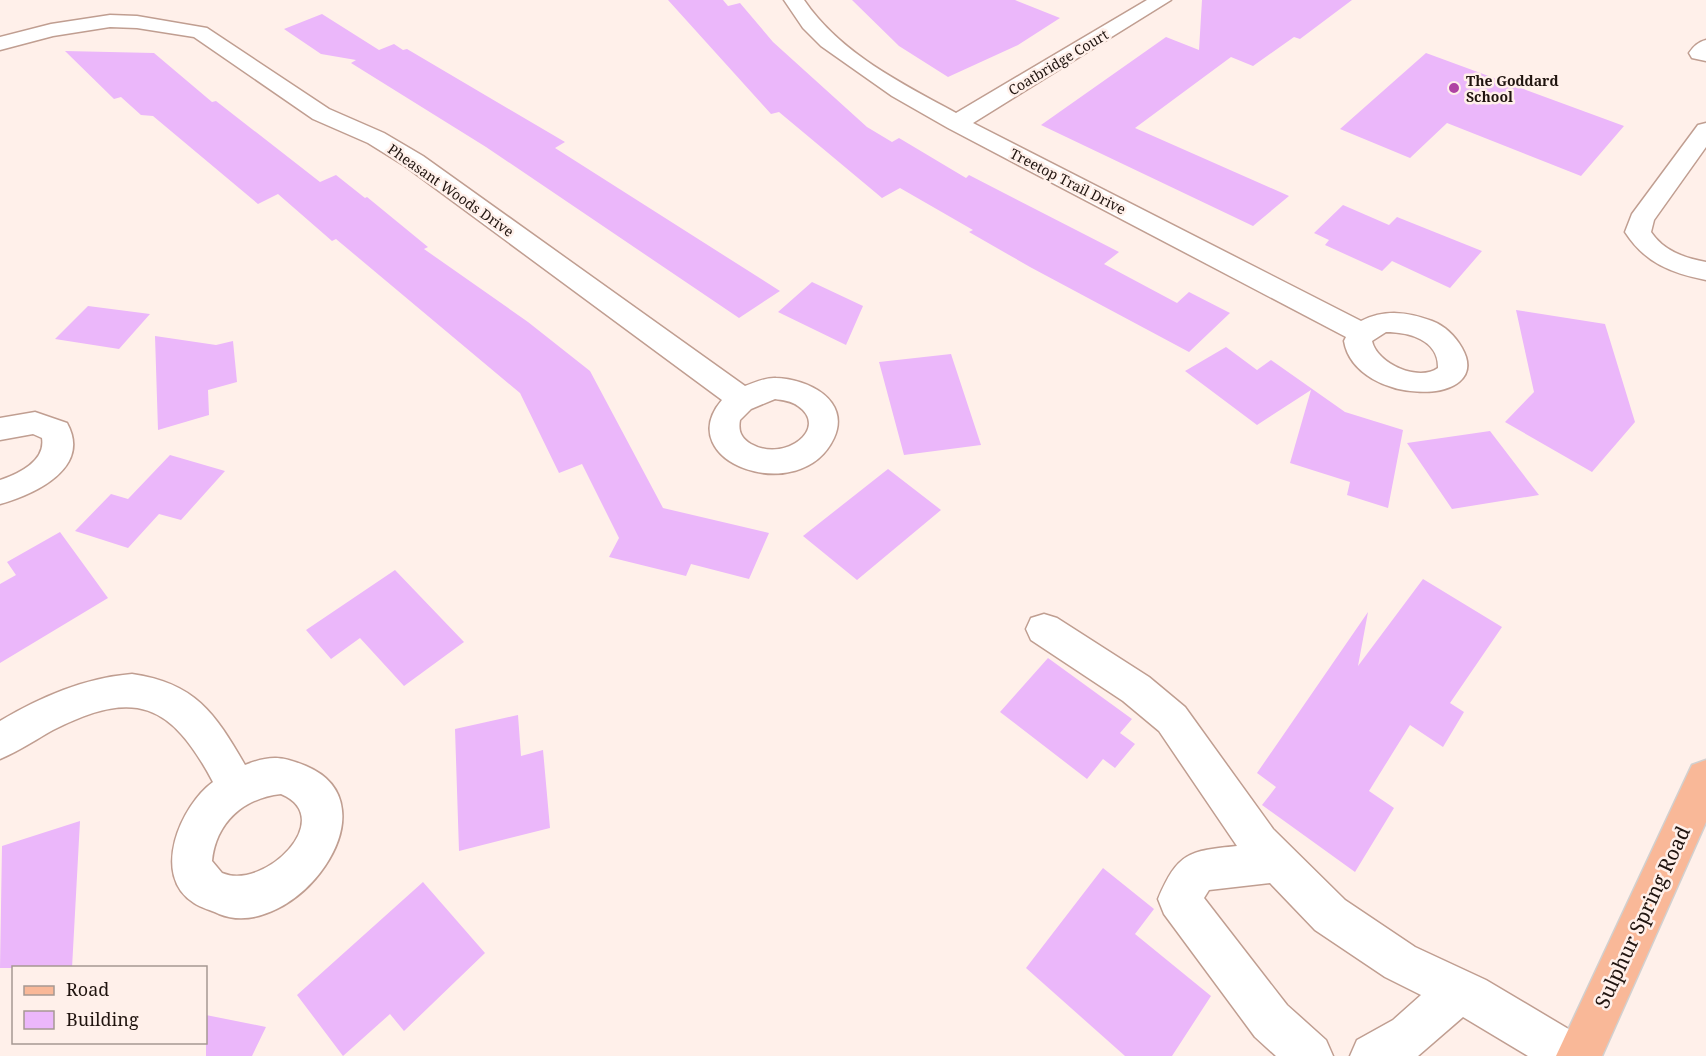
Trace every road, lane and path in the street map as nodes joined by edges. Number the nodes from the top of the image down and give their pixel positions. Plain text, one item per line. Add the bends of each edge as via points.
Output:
1 (794, 0) edge
2 (1161, 0) edge
3 (0, 44) edge
4 (1706, 46) edge
5 (1706, 55) edge
6 (956, 123) junction
7 (1706, 130) edge
8 (1706, 271) edge
9 (1362, 333) dead end
10 (741, 399) dead end
11 (0, 429) edge
12 (0, 492) edge
13 (1044, 629) dead end
14 (0, 741) edge
15 (1706, 778) edge
16 (237, 788) dead end
17 (1277, 862) junction
18 (1459, 991) junction
19 (1310, 1056) edge
20 (1372, 1056) edge
21 (1571, 1056) edge
22 (1579, 1056) edge

1 - 6 street, Treetop Trail Drive via 812,26 848,56
2 - 6 street, Coatbridge Court
3 - 10 street, Pheasant Woods Drive via 51,30 110,21 137,21 200,32 321,114 414,161
4 - 5 street via 1700,53
6 - 9 street, Treetop Trail Drive
7 - 8 street via 1641,220 1638,232 1646,247 1662,258
11 - 12 street via 35,423 56,431 59,440 52,462 40,473
13 - 17 street via 1136,689 1172,719 1259,843
14 - 16 street via 46,712 93,696 141,690 175,703 203,731
15 - 22 main road, Sulphur Spring Road
17 - 18 street via 1330,915 1400,962
17 - 19 street via 1198,871 1179,899 1271,1021
18 - 20 street via 1409,1036
18 - 21 street

